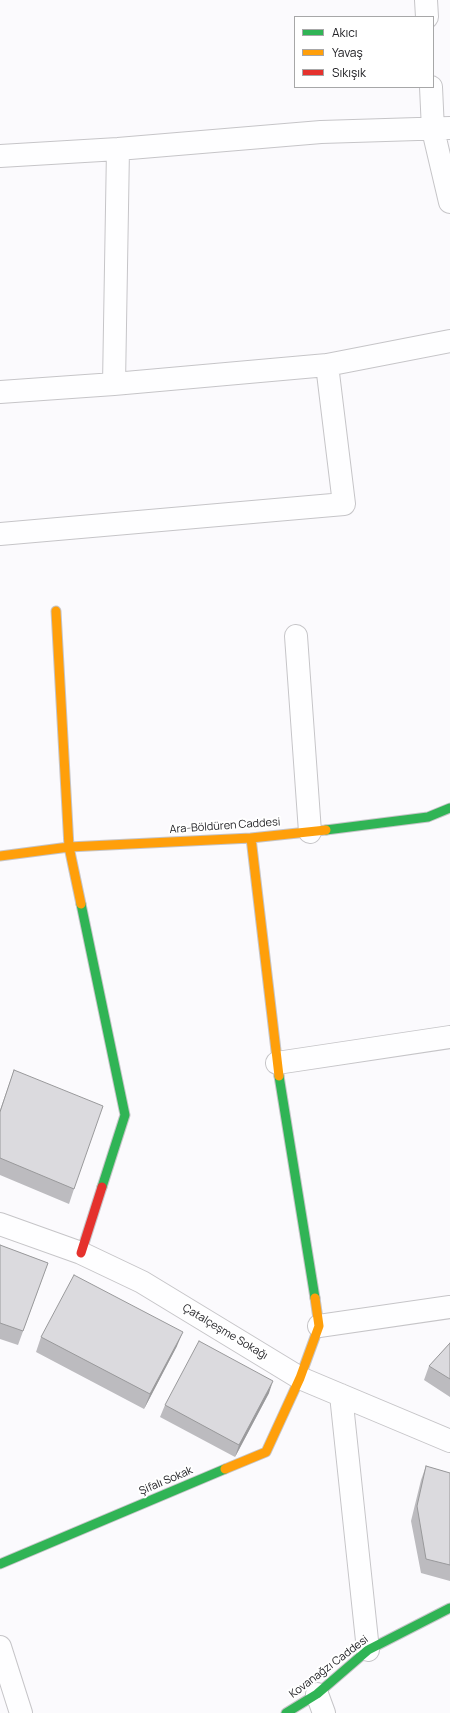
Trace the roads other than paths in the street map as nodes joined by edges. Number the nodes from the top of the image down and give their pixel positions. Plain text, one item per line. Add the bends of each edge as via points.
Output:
1 (426, 0) edge
2 (427, 16) edge
3 (431, 88) edge
4 (442, 129) edge
5 (118, 149) junction
6 (0, 156) edge
7 (450, 202) edge
8 (450, 341) edge
9 (327, 365) junction
10 (114, 384) junction
11 (0, 392) edge
12 (0, 534) edge
13 (56, 611) dead end
14 (296, 636) dead end
15 (450, 808) edge
16 (310, 832) junction
17 (251, 838) junction
18 (69, 847) junction
19 (0, 856) edge
20 (450, 1037) edge
21 (277, 1063) junction
22 (0, 1224) edge
23 (81, 1253) junction
24 (450, 1307) edge
25 (318, 1326) junction
26 (300, 1378) junction
27 (341, 1395) junction
28 (450, 1441) edge
29 (0, 1564) edge
30 (450, 1608) edge
31 (0, 1647) edge
32 (368, 1650) junction
33 (320, 1703) edge
34 (21, 1713) edge
35 (286, 1713) edge

1 - 2 street
3 - 4 street
4 - 5 street via 322,132
4 - 7 street
5 - 6 street
5 - 10 street
8 - 9 street
9 - 10 street
9 - 12 street via 344,504
10 - 11 street
13 - 18 street
14 - 16 street
15 - 16 street, Ara-Böldüren Caddesi via 428,816
16 - 17 street, Ara-Böldüren Caddesi
17 - 18 street, Ara-Böldüren Caddesi
17 - 21 street
18 - 19 street, Ara-Böldüren Caddesi
18 - 23 street via 125,1115
20 - 21 street
21 - 25 street
22 - 23 street, Çatalçeşme Sokağı
23 - 26 street, Çatalçeşme Sokağı via 142,1282
24 - 25 street
25 - 26 street, Şifalı Sokak
26 - 27 street, Çatalçeşme Sokağı
26 - 29 street, Şifalı Sokak via 266,1452
27 - 28 street, Çatalçeşme Sokağı
27 - 32 street
30 - 32 street, Kovanağzı Caddesi
31 - 34 street
32 - 33 street, Kovanağzı Caddesi
33 - 35 street, Kovanağzı Caddesi

